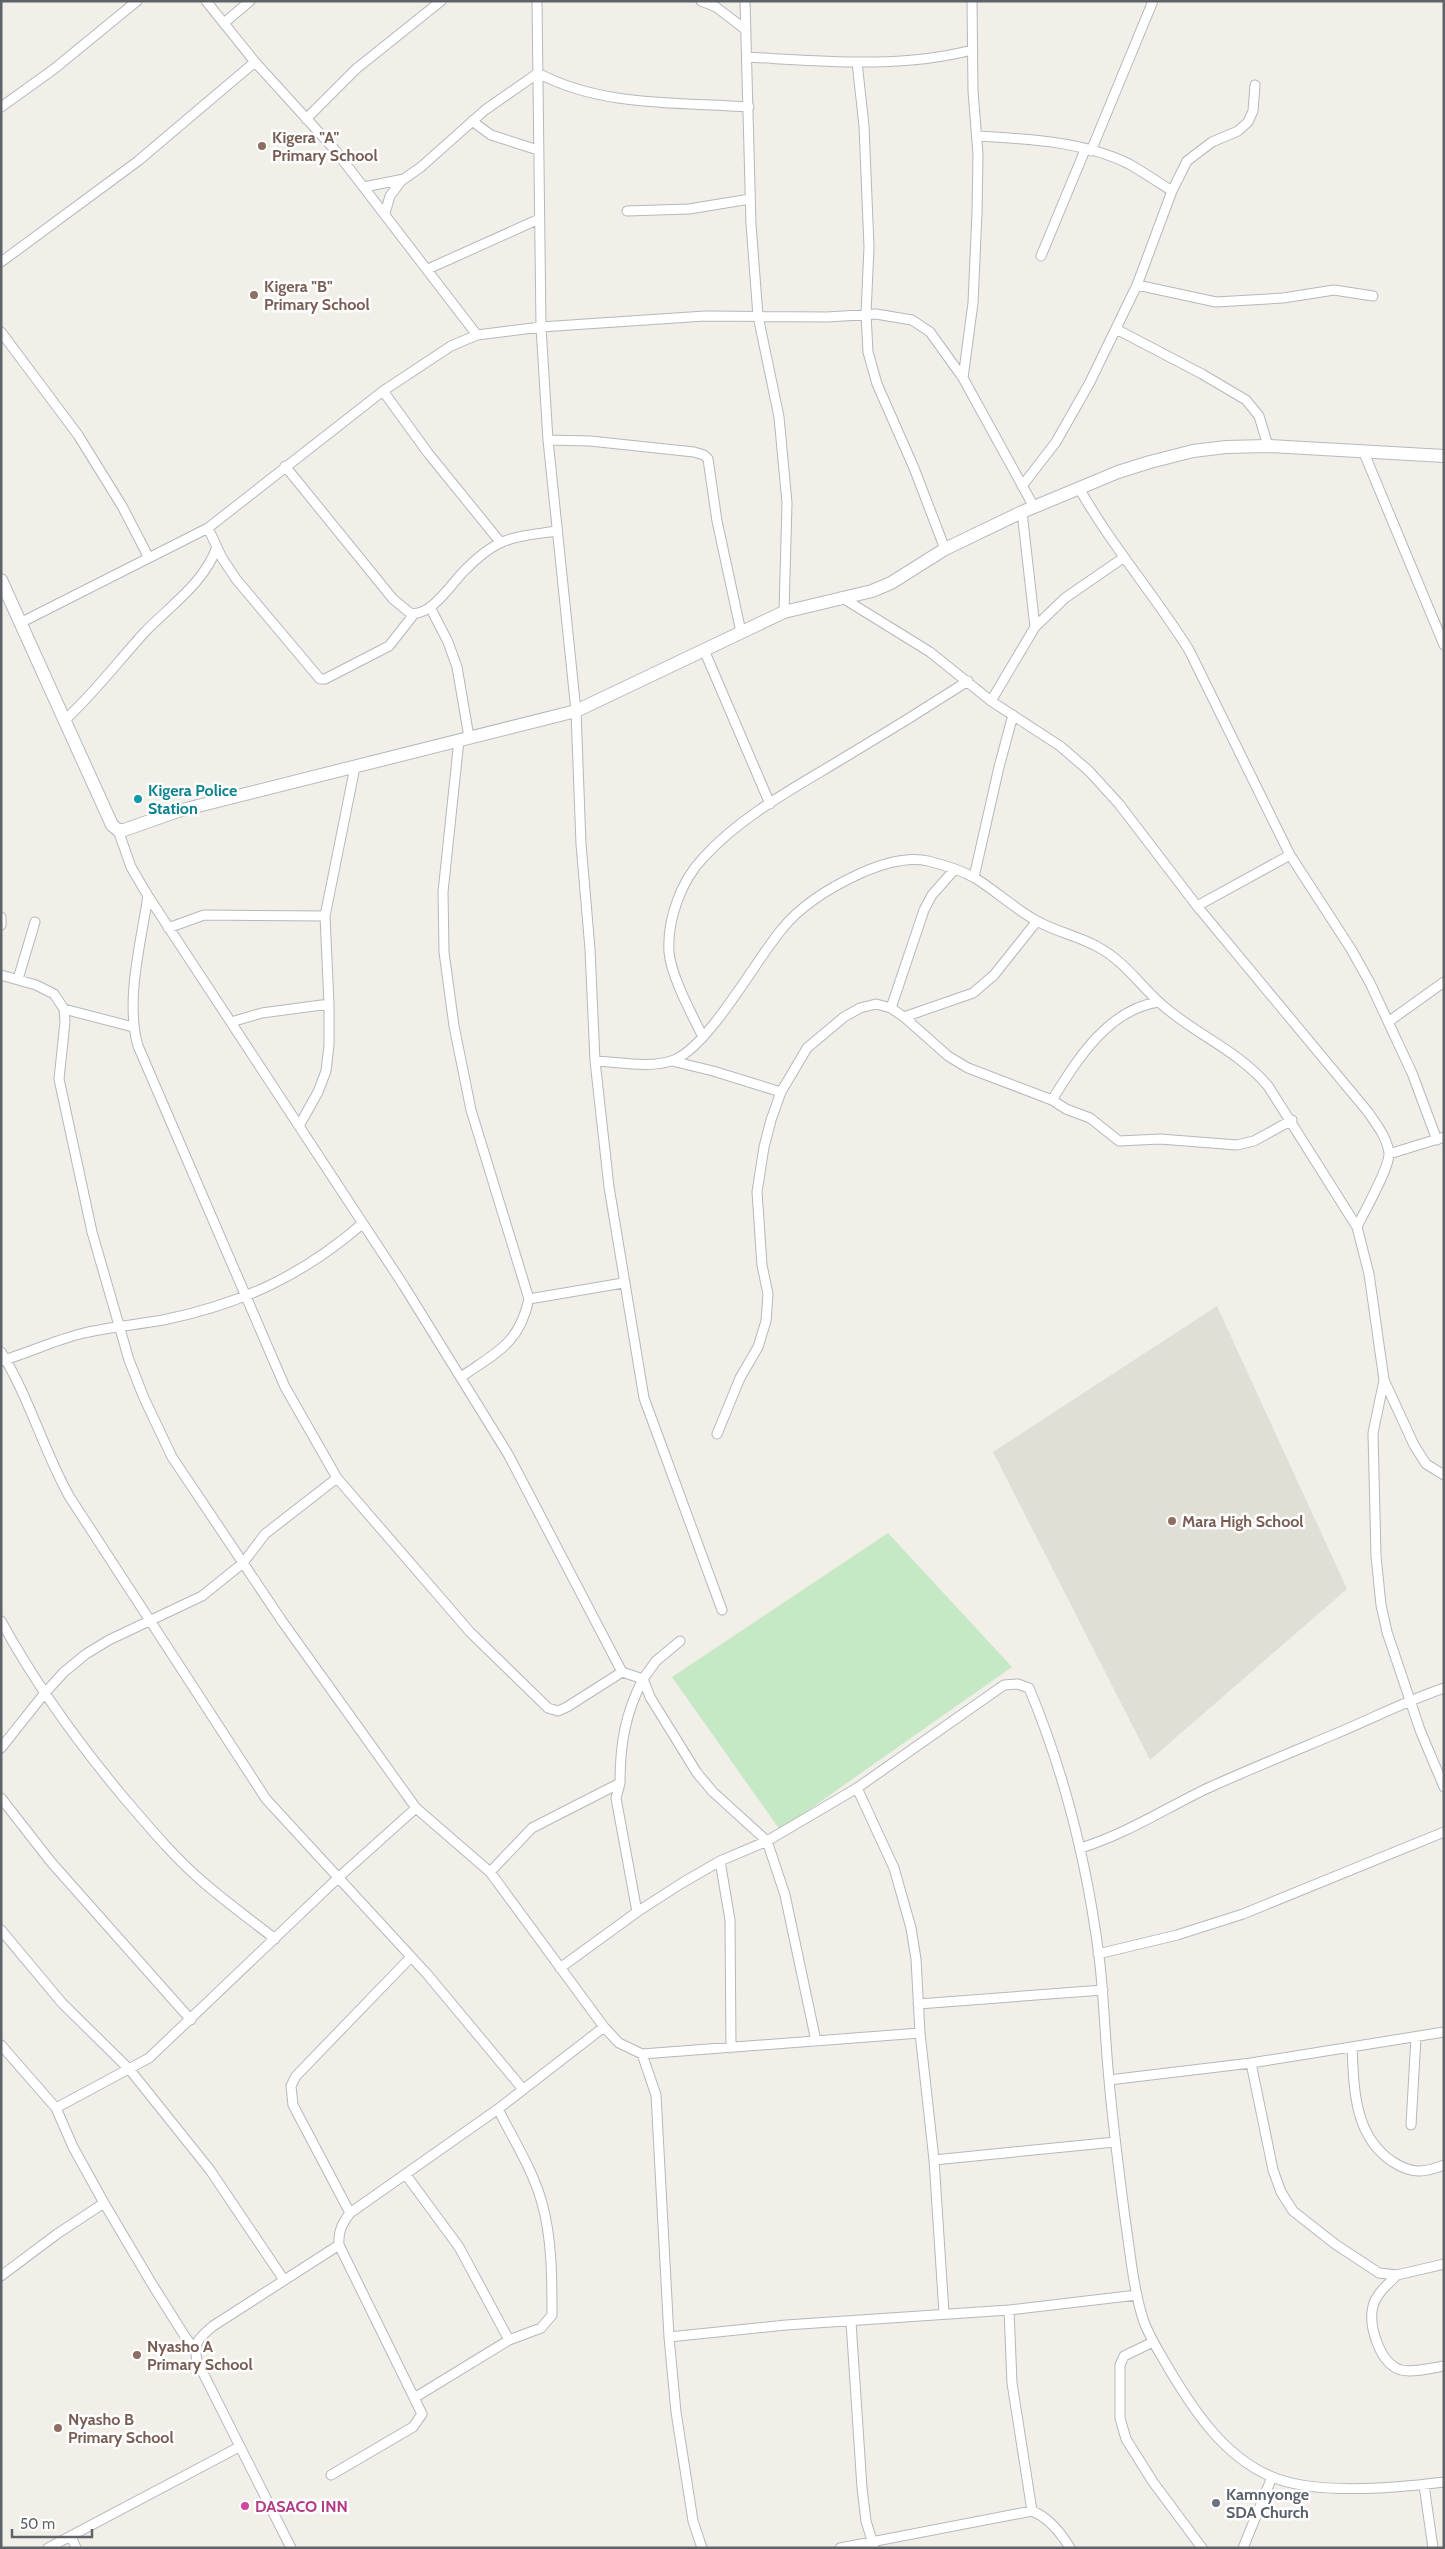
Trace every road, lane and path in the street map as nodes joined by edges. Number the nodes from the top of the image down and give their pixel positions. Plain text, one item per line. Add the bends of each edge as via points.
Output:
1 (137, 1) edge
2 (206, 1) edge
3 (250, 1) edge
4 (441, 1) edge
5 (537, 1) edge
6 (701, 1) edge
7 (745, 1) edge
8 (972, 1) edge
9 (1153, 1) edge
10 (224, 23) junction
11 (746, 30) junction
12 (972, 50) junction
13 (748, 57) junction
14 (255, 62) junction
15 (857, 62) junction
16 (538, 73) junction
17 (1255, 85) dead end
18 (1, 107) edge
19 (749, 107) junction
20 (306, 119) junction
21 (472, 121) junction
22 (977, 136) junction
23 (538, 150) junction
24 (1088, 150) junction
25 (404, 178) junction
26 (364, 187) junction
27 (1172, 191) junction
28 (750, 199) junction
29 (627, 211) dead end
30 (385, 213) junction
31 (539, 219) junction
32 (1041, 256) dead end
33 (1, 262) edge
34 (428, 269) junction
35 (1137, 285) junction
36 (1373, 296) dead end
37 (866, 314) junction
38 (758, 316) junction
39 (541, 327) junction
40 (1116, 329) junction
41 (1, 332) edge
42 (477, 335) junction
43 (963, 378) junction
44 (383, 391) junction
45 (548, 440) junction
46 (1268, 446) junction
47 (1364, 453) junction
48 (1444, 456) edge
49 (285, 466) junction
50 (1022, 486) junction
51 (1079, 488) junction
52 (1028, 509) junction
53 (208, 528) junction
54 (557, 531) junction
55 (501, 543) junction
56 (217, 547) junction
57 (945, 549) junction
58 (148, 558) junction
59 (1123, 558) junction
60 (1, 580) edge
61 (841, 597) junction
62 (430, 607) junction
63 (784, 612) junction
64 (414, 614) junction
65 (22, 622) junction
66 (1035, 627) junction
67 (741, 632) junction
68 (1444, 645) edge
69 (704, 650) junction
70 (968, 682) junction
71 (991, 701) junction
72 (576, 711) junction
73 (1013, 715) junction
74 (65, 720) junction
75 (464, 738) junction
76 (355, 767) junction
77 (770, 804) junction
78 (118, 830) junction
79 (1290, 854) junction
80 (954, 869) junction
81 (974, 878) junction
82 (148, 896) junction
83 (1197, 906) junction
84 (325, 916) junction
85 (1, 917) edge
86 (1037, 921) junction
87 (35, 922) dead end
88 (1, 926) edge
89 (168, 928) junction
90 (1, 975) edge
91 (18, 979) junction
92 (1444, 982) edge
93 (1159, 1002) junction
94 (329, 1004) junction
95 (890, 1008) junction
96 (64, 1009) junction
97 (904, 1017) junction
98 (231, 1022) junction
99 (1388, 1022) junction
100 (133, 1027) junction
101 (703, 1037) junction
102 (595, 1061) junction
103 (672, 1061) junction
104 (782, 1092) junction
105 (1052, 1100) junction
106 (1292, 1120) junction
107 (299, 1126) junction
108 (1440, 1139) edge
109 (1389, 1154) junction
110 (362, 1224) junction
111 (1357, 1227) junction
112 (623, 1283) junction
113 (246, 1297) junction
114 (529, 1299) junction
115 (118, 1325) junction
116 (3, 1357) edge
117 (461, 1377) junction
118 (1384, 1380) junction
119 (717, 1434) dead end
120 (1444, 1475) edge
121 (337, 1478) junction
122 (243, 1563) junction
123 (722, 1610) dead end
124 (1, 1621) edge
125 (150, 1621) junction
126 (680, 1641) dead end
127 (622, 1672) junction
128 (643, 1679) junction
129 (1444, 1688) edge
130 (44, 1694) junction
131 (1411, 1700) junction
132 (1, 1748) edge
133 (620, 1783) junction
134 (1444, 1787) edge
135 (857, 1788) junction
136 (1, 1798) edge
137 (416, 1808) junction
138 (1444, 1832) edge
139 (767, 1841) junction
140 (1080, 1848) junction
141 (720, 1861) junction
142 (490, 1872) junction
143 (339, 1877) junction
144 (636, 1912) junction
145 (1, 1930) edge
146 (275, 1939) junction
147 (1098, 1954) junction
148 (411, 1957) junction
149 (560, 1968) junction
150 (1102, 1990) junction
151 (918, 2004) junction
152 (191, 2020) junction
153 (604, 2027) junction
154 (1444, 2032) edge
155 (920, 2033) junction
156 (1416, 2037) junction
157 (816, 2041) junction
158 (1, 2045) edge
159 (1352, 2047) junction
160 (730, 2048) junction
161 (642, 2054) junction
162 (1251, 2063) junction
163 (130, 2070) junction
164 (1109, 2080) junction
165 (522, 2088) junction
166 (56, 2108) junction
167 (498, 2109) junction
168 (1411, 2125) dead end
169 (1115, 2142) junction
170 (934, 2160) junction
171 (1444, 2165) edge
172 (406, 2175) junction
173 (104, 2203) junction
174 (350, 2213) junction
175 (339, 2245) junction
176 (1444, 2264) edge
177 (1, 2276) edge
178 (1397, 2276) junction
179 (284, 2280) junction
180 (1137, 2295) junction
181 (1009, 2310) junction
182 (944, 2314) junction
183 (850, 2322) junction
184 (669, 2337) junction
185 (509, 2340) junction
186 (1153, 2342) junction
187 (194, 2348) junction
188 (1444, 2366) edge
189 (414, 2398) junction
190 (239, 2447) junction
191 (331, 2475) dead end
192 (1272, 2477) junction
193 (1444, 2482) edge
194 (1424, 2484) junction
195 (1032, 2511) junction
196 (71, 2536) junction
197 (872, 2545) edge
198 (48, 2548) edge
199 (76, 2548) edge
200 (291, 2548) edge
201 (702, 2548) edge
202 (840, 2548) edge
203 (1070, 2548) edge
204 (1202, 2548) edge
205 (1243, 2548) edge
206 (1432, 2548) edge

1 - 18 street via 54,69
2 - 10 street
3 - 10 street
4 - 20 street via 356,69
5 - 16 street
6 - 11 street via 716,7
7 - 11 street
8 - 12 street
9 - 24 street
10 - 14 street
11 - 13 street
12 - 15 street via 929,58
12 - 22 street
13 - 15 street
13 - 19 street
14 - 20 street
14 - 33 street via 138,161
15 - 37 street via 864,126 869,246
16 - 19 street via 557,83 600,96
16 - 21 street
16 - 23 street
17 - 27 street via 1253,111 1248,122 1187,161
19 - 28 street
20 - 26 street
21 - 23 street via 491,135
21 - 25 street
22 - 24 street via 1055,142
22 - 43 street via 972,303
23 - 31 street
24 - 27 street via 1127,164
24 - 32 street
25 - 26 street
25 - 30 street via 390,196
26 - 30 street
27 - 35 street
28 - 29 street via 689,209
28 - 38 street
30 - 34 street
31 - 34 street
31 - 39 street
34 - 42 street
35 - 36 street via 1216,302 1283,298 1334,290
35 - 40 street
37 - 38 street
37 - 43 street via 904,317 923,326
37 - 57 street via 868,352 878,384
38 - 39 street via 705,316
38 - 63 street via 784,456 787,503
39 - 42 street
39 - 45 street
40 - 46 street via 1246,400 1259,416
40 - 50 street via 1074,413
41 - 58 street via 82,442 122,506
42 - 44 street via 424,362
43 - 50 street
44 - 49 street
44 - 55 street
45 - 54 street
45 - 67 street via 590,441 704,455 708,459 717,521
46 - 47 street
46 - 51 street via 1193,452 1150,462
47 - 48 street
47 - 68 street
49 - 53 street
49 - 64 street via 393,600
50 - 52 street
51 - 52 street
51 - 59 street
52 - 57 street
52 - 66 street
53 - 56 street
53 - 58 street
54 - 55 street
54 - 72 street
55 - 62 street via 464,570
56 - 64 street via 246,592 320,679 383,650
56 - 74 street via 210,565 196,584 143,634 97,690
57 - 61 street via 891,582
58 - 65 street
59 - 66 street via 1065,598
59 - 79 street via 1172,622 1189,650
60 - 65 street
61 - 63 street
61 - 70 street via 930,652
62 - 64 street
62 - 75 street via 457,667
63 - 67 street
65 - 74 street
66 - 71 street
67 - 69 street
69 - 72 street
69 - 77 street
70 - 71 street
70 - 77 street
71 - 73 street
72 - 75 street
72 - 102 street
73 - 81 street
73 - 83 street via 1060,746 1089,771 1119,804
74 - 78 street via 112,825
75 - 76 street
75 - 114 street via 442,892 444,952 454,1026 471,1110
76 - 78 street via 178,811 134,828
76 - 84 street
77 - 101 street via 702,858 682,886 669,953 689,1010
78 - 82 street via 131,867
79 - 83 street
79 - 99 street via 1352,949
80 - 81 street
80 - 95 street via 924,910
80 - 101 street via 926,860 902,860 874,867 809,902 782,928
81 - 86 street
82 - 89 street
82 - 100 street via 134,995
83 - 109 street via 1368,1112 1383,1136
84 - 89 street via 204,915
84 - 94 street
85 - 88 street
86 - 93 street via 1097,946 1121,960
86 - 97 street via 994,974 973,993
87 - 91 street
89 - 98 street
90 - 91 street
91 - 96 street via 54,994
92 - 99 street
93 - 105 street via 1133,1008 1106,1029 1082,1056
93 - 106 street via 1256,1071
94 - 98 street via 262,1013
94 - 107 street via 326,1071
95 - 97 street
95 - 104 street via 876,1004 860,1008 838,1021 807,1048
96 - 100 street
96 - 115 street via 61,1098 92,1232
97 - 105 street via 933,1044 968,1068
98 - 107 street
99 - 108 street
100 - 113 street via 138,1046
101 - 103 street
102 - 103 street via 656,1064
102 - 112 street
103 - 104 street
104 - 119 street via 764,1147 757,1192 762,1265 768,1294 766,1320 758,1347 740,1378
105 - 106 street via 1090,1118 1119,1141 1160,1139 1236,1145 1254,1141
106 - 111 street
107 - 110 street
108 - 109 street
109 - 111 street
110 - 113 street via 307,1265
110 - 117 street
111 - 118 street via 1369,1274
112 - 114 street
112 - 123 street via 644,1398
113 - 115 street via 184,1315
113 - 121 street via 286,1387
114 - 117 street via 524,1321 512,1340
115 - 116 street
115 - 122 street via 144,1398 172,1457
116 - 125 street via 64,1488
117 - 127 street via 508,1454
118 - 120 street via 1414,1445 1426,1464
118 - 131 street via 1373,1433 1378,1576 1387,1632
121 - 122 street via 266,1534
121 - 127 street via 470,1632 548,1708 558,1711 567,1708
122 - 125 street via 202,1596
122 - 137 street
124 - 130 street
125 - 130 street via 86,1654
125 - 143 street via 266,1799
126 - 128 street via 656,1661
127 - 128 street
128 - 133 street via 632,1700 622,1739
128 - 139 street via 650,1697 697,1773
129 - 131 street
130 - 132 street
130 - 146 street via 101,1770 158,1836 202,1881
131 - 134 street
131 - 140 street via 1224,1781 1121,1834
133 - 142 street via 532,1828
133 - 144 street via 616,1798
135 - 139 street
135 - 140 street via 1004,1685 1018,1684 1029,1688 1045,1726 1065,1786
135 - 151 street via 885,1846 904,1898 916,1959
136 - 152 street via 51,1862
137 - 142 street
137 - 143 street
138 - 147 street via 1243,1914 1177,1935
139 - 141 street
139 - 157 street via 785,1895
140 - 147 street
141 - 144 street
141 - 160 street via 730,1920
142 - 149 street
143 - 146 street
143 - 148 street
144 - 149 street
145 - 163 street via 62,2004
146 - 152 street
147 - 150 street
148 - 165 street
148 - 174 street via 321,2049 291,2086 293,2105
149 - 153 street
150 - 151 street
150 - 164 street
151 - 155 street
152 - 163 street via 149,2058
153 - 161 street via 619,2043
153 - 165 street
154 - 156 street
155 - 157 street
155 - 170 street
156 - 159 street
156 - 168 street
157 - 160 street
158 - 166 street
159 - 162 street
159 - 171 street via 1358,2107 1369,2141 1409,2171 1418,2173
160 - 161 street
161 - 184 street via 656,2095
162 - 164 street
162 - 178 street via 1273,2170 1292,2211 1379,2273
163 - 166 street
163 - 179 street via 210,2170
164 - 169 street
165 - 167 street
166 - 173 street
167 - 172 street
167 - 185 street via 542,2203 552,2298 552,2315 541,2328
169 - 170 street
169 - 180 street
170 - 182 street
172 - 174 street
172 - 185 street via 459,2247
173 - 177 street
173 - 187 street
174 - 175 street via 338,2235
175 - 179 street
175 - 189 street
176 - 178 street
178 - 188 street via 1380,2293 1373,2306 1378,2344 1388,2363 1401,2370
179 - 187 street via 213,2326 199,2338
180 - 181 street
180 - 186 street
181 - 182 street
181 - 195 street via 1012,2383
182 - 183 street
183 - 184 street
183 - 197 street via 862,2488
184 - 201 street via 677,2421 693,2521
185 - 189 street
186 - 192 street via 1193,2410 1232,2451 1253,2468
186 - 204 street via 1124,2356 1120,2366 1120,2418 1136,2458
187 - 190 street via 197,2361
189 - 191 street via 422,2414 413,2427
190 - 196 street
190 - 200 street
192 - 194 street via 1300,2485 1334,2487
192 - 205 street
193 - 194 street
194 - 206 street
195 - 197 street
195 - 203 street via 1048,2521
196 - 198 street
196 - 199 street
197 - 202 street

